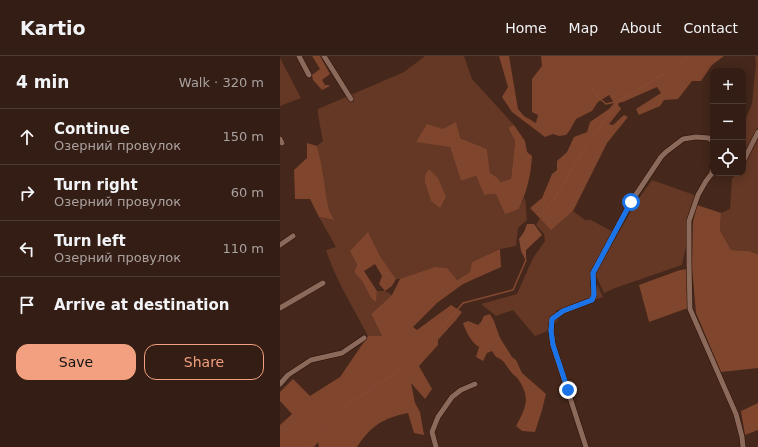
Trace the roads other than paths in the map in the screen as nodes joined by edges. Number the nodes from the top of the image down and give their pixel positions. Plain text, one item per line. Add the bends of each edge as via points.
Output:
1 (299, 56) edge
2 (324, 56) edge
3 (310, 75) dead end
4 (351, 99) dead end
5 (758, 132) edge
6 (711, 140) edge
7 (746, 156) edge
8 (710, 176) edge
9 (293, 236) dead end
10 (280, 245) edge
11 (323, 283) dead end
12 (280, 308) edge
13 (364, 338) dead end
14 (280, 384) edge
15 (475, 384) dead end
16 (436, 447) edge
17 (586, 447) edge
18 (743, 447) edge

1 - 3 street
2 - 4 street
5 - 7 street
6 - 17 street via 696,137 683,139 666,152 631,202 593,273 592,300 563,311 552,319 553,345
8 - 18 street via 698,195 690,221 690,309 736,414
9 - 10 street
11 - 12 street
13 - 14 street via 342,353 310,360 288,375
15 - 16 street via 452,397 438,418 432,432

